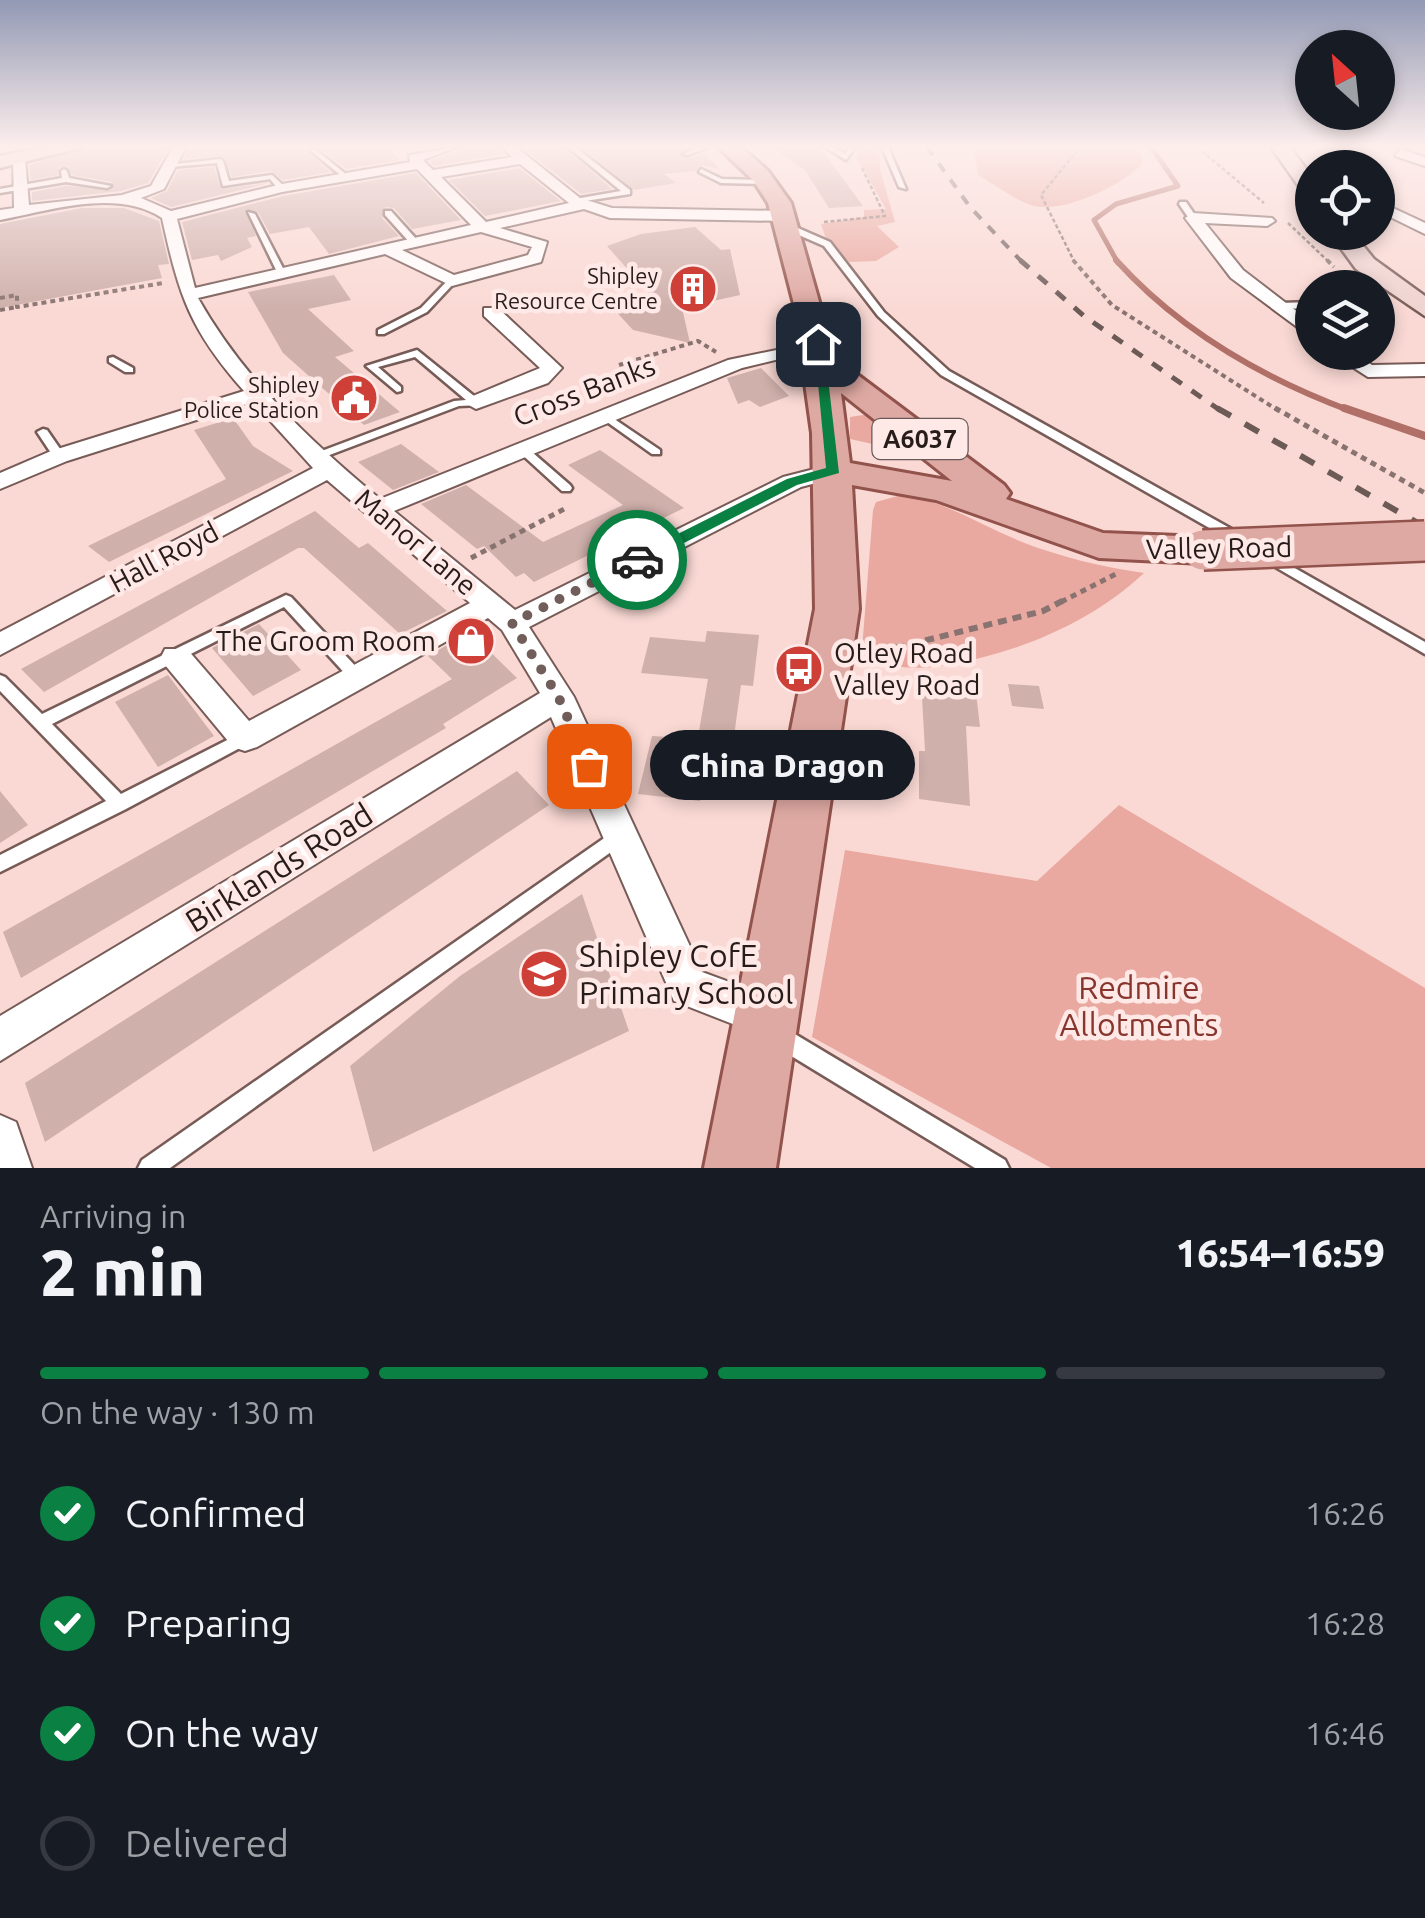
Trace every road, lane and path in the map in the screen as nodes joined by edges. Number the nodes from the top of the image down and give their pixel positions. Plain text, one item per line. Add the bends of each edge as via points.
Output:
1 (21, 202) edge
2 (101, 202) edge
3 (137, 202) edge
4 (161, 202) edge
5 (216, 202) edge
6 (459, 202) edge
7 (585, 202) edge
8 (776, 202) edge
9 (878, 202) edge
10 (1044, 202) edge
11 (578, 203) junction
12 (22, 212) junction
13 (165, 212) junction
14 (388, 213) dead end
15 (1395, 213) edge
16 (251, 214) dead end
17 (0, 215) edge
18 (1267, 221) dead end
19 (786, 222) junction
20 (827, 222) dead end
21 (483, 228) junction
22 (1425, 229) edge
23 (415, 243) junction
24 (387, 249) junction
25 (1354, 250) edge
26 (282, 272) junction
27 (452, 282) junction
28 (194, 288) junction
29 (0, 298) edge
30 (1280, 306) junction
31 (1295, 306) edge
32 (18, 307) junction
33 (1425, 308) edge
34 (0, 310) edge
35 (491, 312) dead end
36 (1295, 318) edge
37 (380, 332) dead end
38 (698, 340) dead end
39 (820, 353) junction
40 (113, 360) dead end
41 (619, 365) dead end
42 (129, 370) dead end
43 (1365, 370) edge
44 (1425, 371) edge
45 (305, 384) dead end
46 (396, 389) dead end
47 (260, 399) junction
48 (289, 402) dead end
49 (476, 403) junction
50 (604, 415) junction
51 (43, 432) dead end
52 (521, 448) junction
53 (656, 452) dead end
54 (59, 456) junction
55 (833, 458) junction
56 (321, 464) junction
57 (0, 482) edge
58 (976, 482) junction
59 (566, 488) dead end
60 (1425, 492) edge
61 (570, 506) dead end
62 (378, 509) junction
63 (1019, 514) junction
64 (1425, 541) edge
65 (1130, 550) junction
66 (450, 567) junction
67 (501, 614) junction
68 (0, 645) edge
69 (1425, 648) edge
70 (176, 656) junction
71 (829, 658) junction
72 (355, 675) junction
73 (0, 681) edge
74 (558, 696) junction
75 (39, 724) junction
76 (246, 738) junction
77 (120, 804) junction
78 (620, 836) junction
79 (0, 864) edge
80 (765, 1022) junction
81 (0, 1040) edge
82 (0, 1138) edge
83 (9, 1168) edge
84 (150, 1168) edge
85 (740, 1168) edge
86 (997, 1168) edge

1 - 12 street
2 - 12 street
3 - 13 street
4 - 13 street, Manor Lane
5 - 13 street
6 - 21 street
7 - 11 lane
8 - 19 main road
9 - 20 path via 886,216
10 - 60 path via 1074,262 1112,305 1257,398
11 - 19 street via 644,217
11 - 21 street
12 - 17 street
13 - 28 street, Manor Lane
14 - 23 lane
15 - 22 street
16 - 26 lane
18 - 30 street via 1188,211 1237,274
19 - 39 main road
19 - 69 lane via 826,244 881,314 945,373
21 - 23 street
21 - 27 street via 541,245 535,258
23 - 24 street
24 - 26 street
24 - 27 street
25 - 33 main road
26 - 28 street
27 - 37 lane via 424,310
28 - 32 path
28 - 47 street, Manor Lane via 217,349
29 - 32 path via 17,295
30 - 31 lane
30 - 36 street
32 - 34 path
35 - 49 street via 552,368 541,379
38 - 41 path
39 - 50 street, Cross Banks via 735,364
39 - 55 main road
39 - 58 main road, Valley Road / A6037
40 - 42 lane
43 - 44 street
45 - 47 lane
46 - 49 lane via 370,366 417,352
47 - 48 lane
47 - 54 street
47 - 56 street, Manor Lane
49 - 56 lane via 458,404
50 - 52 street, Cross Banks
50 - 53 lane
51 - 54 lane
52 - 59 lane
52 - 62 street, Cross Banks
54 - 57 street
55 - 58 main road, Valley Road / A6037 via 914,458
55 - 63 main road, Valley Road / A6037
55 - 67 street
55 - 71 main road via 837,609
56 - 62 street, Manor Lane
56 - 68 street, Hall Royd
58 - 63 main road, Valley Road / A6037
61 - 66 path
62 - 66 street, Manor Lane
63 - 65 main road, Valley Road / A6037 via 1064,535
64 - 65 main road, Valley Road / A6037, bridge
65 - 71 path via 1114,577 1043,610 862,656
66 - 67 street, Manor Lane
67 - 72 street
67 - 74 street, Manor Lane
70 - 72 lane via 286,600
70 - 75 lane
70 - 76 street
71 - 80 main road
72 - 76 street
73 - 75 lane
74 - 78 street, Manor Lane
74 - 81 street, Birklands Road
75 - 77 lane
76 - 77 lane
77 - 79 lane
78 - 80 street, Manor Lane via 688,987
78 - 84 lane
80 - 85 main road
80 - 86 lane
82 - 83 street

